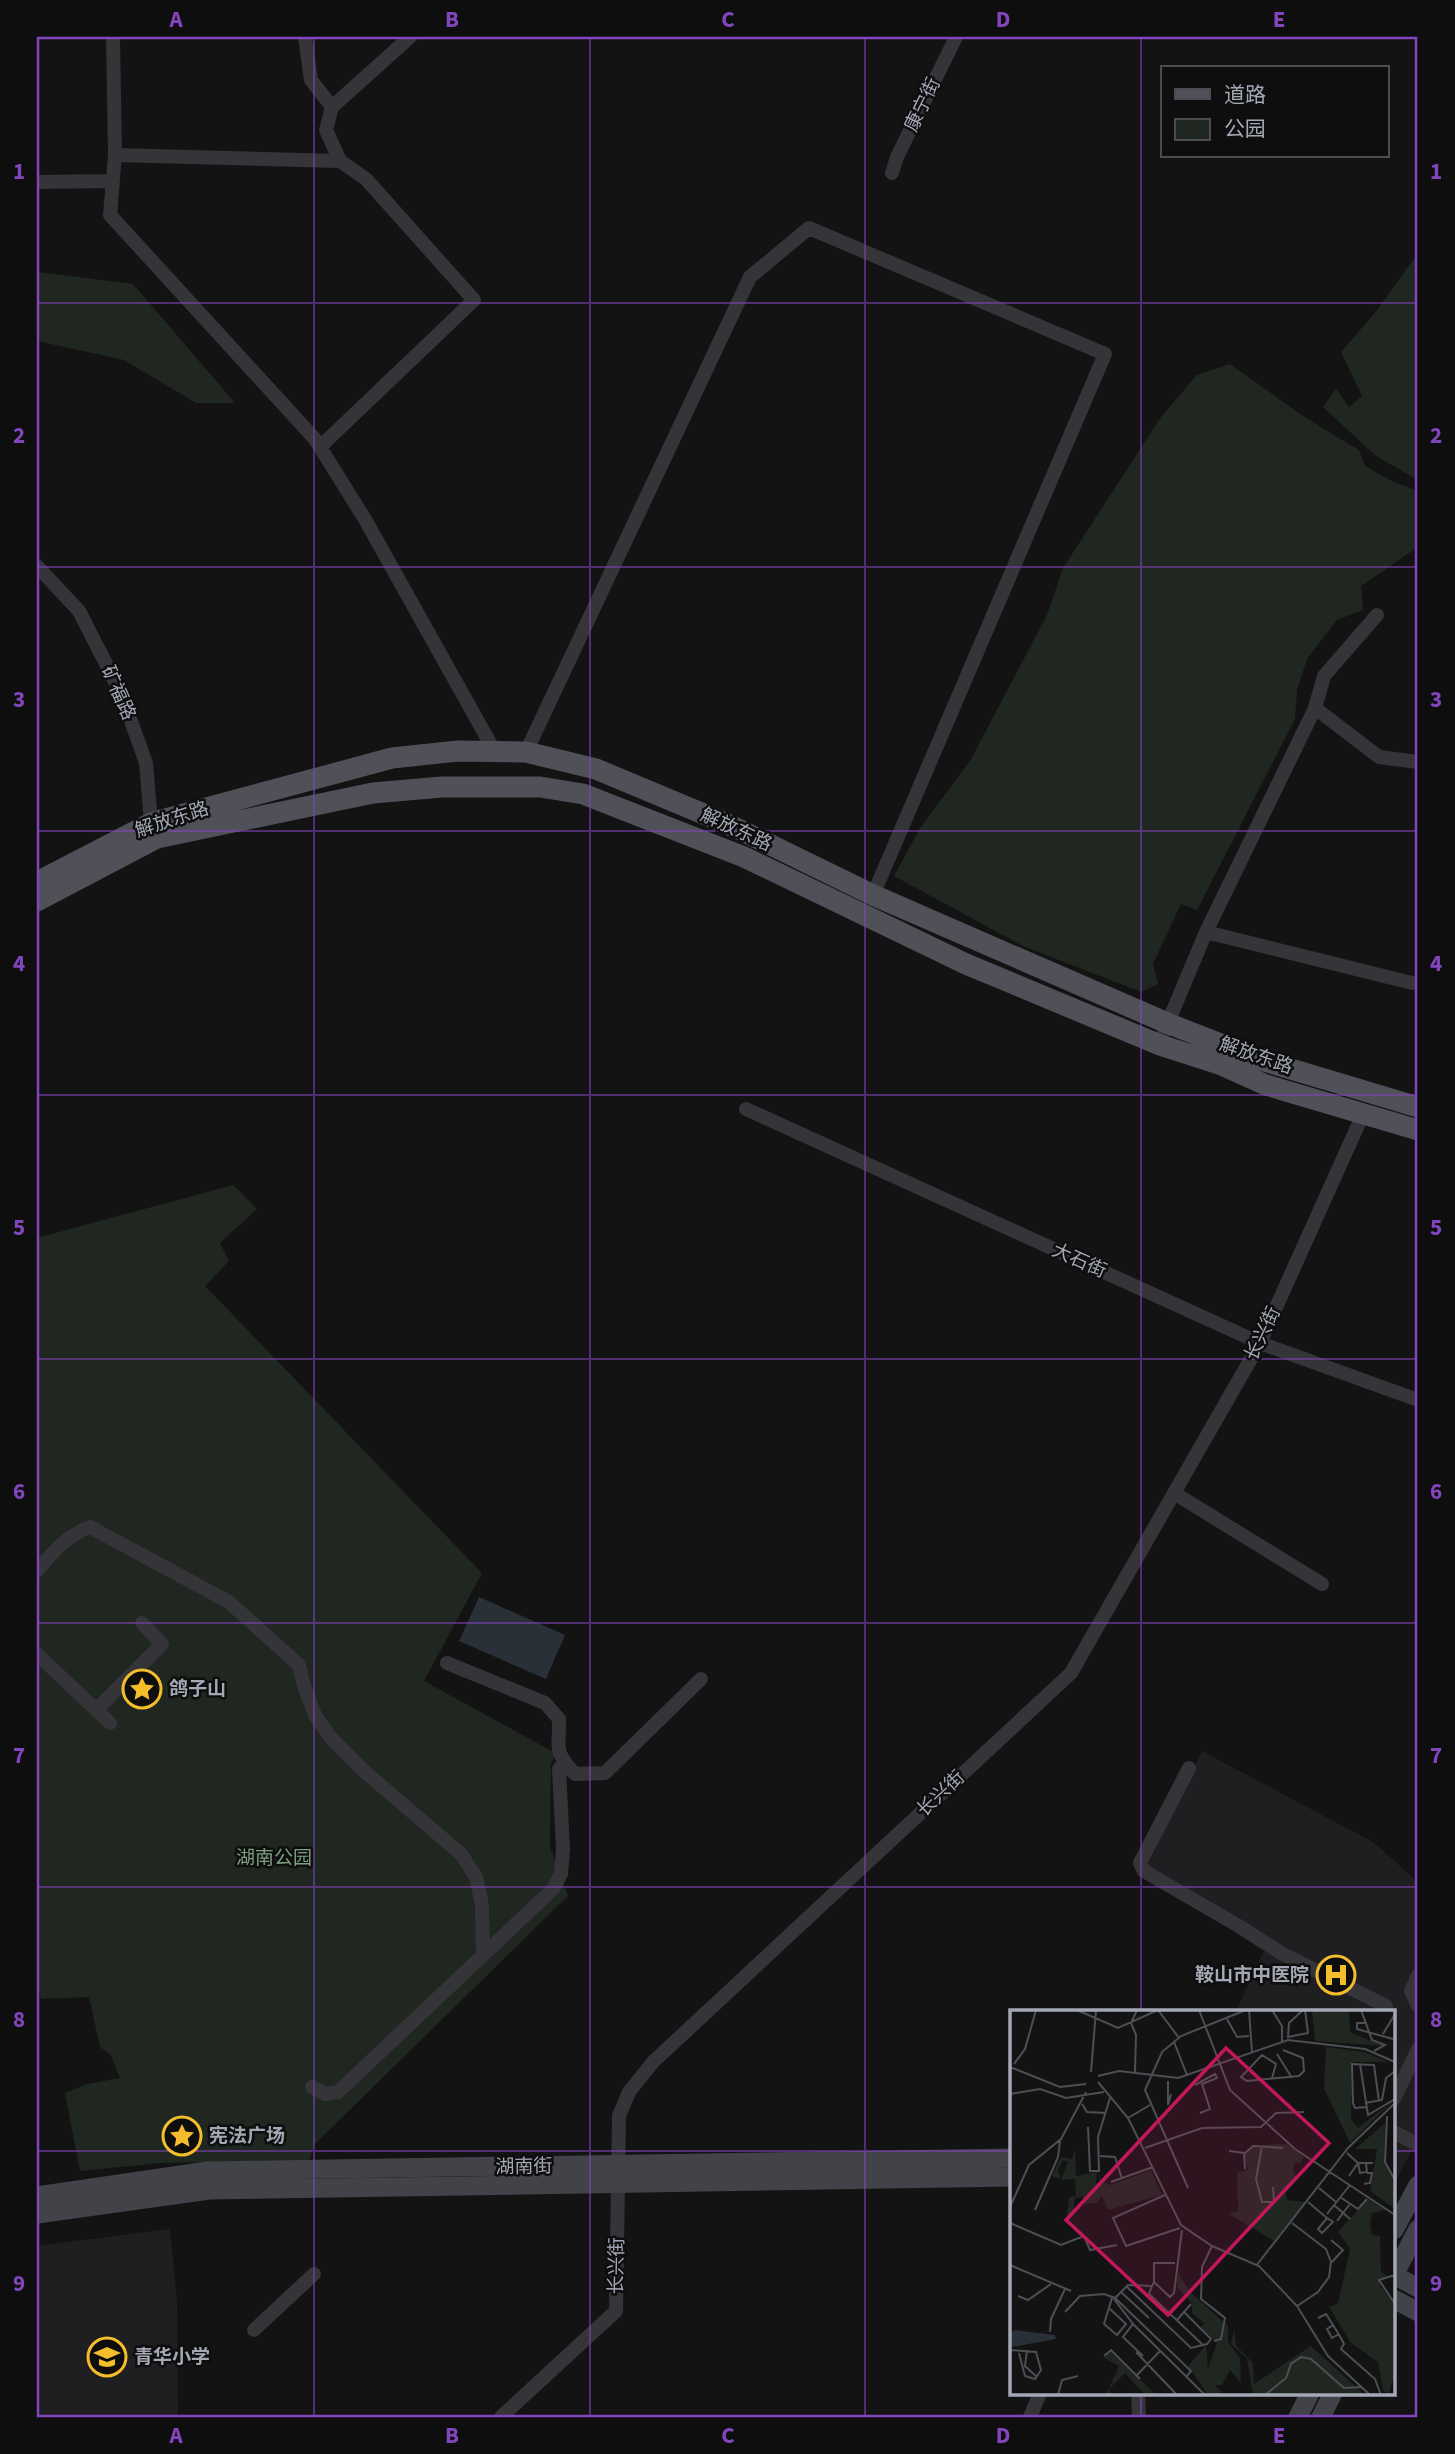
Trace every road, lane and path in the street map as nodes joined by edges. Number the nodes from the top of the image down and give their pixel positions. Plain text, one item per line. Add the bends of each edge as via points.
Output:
1 (113, 37) edge
2 (305, 37) edge
3 (410, 37) edge
4 (956, 37) edge
5 (332, 107) junction
6 (115, 155) junction
7 (340, 161) junction
8 (892, 173) dead end
9 (113, 181) junction
10 (37, 182) edge
11 (320, 447) junction
12 (37, 566) edge
13 (1377, 615) dead end
14 (1315, 708) junction
15 (495, 752) junction
16 (526, 752) junction
17 (1418, 762) edge
18 (154, 831) junction
19 (37, 882) edge
20 (873, 895) junction
21 (37, 901) edge
22 (1206, 932) junction
23 (1412, 983) dead end
24 (1167, 1023) junction
25 (1160, 1045) junction
26 (1418, 1107) edge
27 (746, 1109) dead end
28 (1364, 1112) junction
29 (1418, 1130) edge
30 (1260, 1343) junction
31 (1418, 1400) edge
32 (1174, 1493) junction
33 (37, 1571) edge
34 (1322, 1584) dead end
35 (142, 1623) dead end
36 (37, 1654) edge
37 (447, 1663) dead end
38 (701, 1679) dead end
39 (96, 1710) junction
40 (110, 1723) dead end
41 (564, 1763) junction
42 (1189, 1768) dead end
43 (483, 1955) junction
44 (1418, 1975) edge
45 (1418, 2006) edge
46 (1383, 2010) edge
47 (1418, 2049) edge
48 (312, 2087) dead end
49 (1396, 2095) edge
50 (1396, 2133) edge
51 (1418, 2145) edge
52 (1010, 2158) edge
53 (619, 2175) junction
54 (1010, 2177) edge
55 (1418, 2185) edge
56 (37, 2196) edge
57 (37, 2214) edge
58 (1396, 2226) edge
59 (1418, 2230) edge
60 (1396, 2271) edge
61 (314, 2274) dead end
62 (1396, 2276) edge
63 (1418, 2288) edge
64 (1396, 2300) edge
65 (1418, 2312) edge
66 (254, 2330) dead end
67 (1040, 2394) edge
68 (1138, 2394) edge
69 (1310, 2394) edge
70 (1333, 2394) edge
71 (501, 2417) edge
72 (1030, 2417) edge
73 (1139, 2417) edge
74 (1298, 2417) edge
75 (1321, 2417) edge

1 - 6 street
2 - 5 street via 311,80
3 - 5 street
4 - 8 street, 康宁街
5 - 7 street via 326,130
6 - 7 street
6 - 9 street
7 - 11 street via 366,180 474,300
9 - 10 street
9 - 11 street via 110,215
11 - 15 street
12 - 18 street, 矿福路 via 79,611 121,693 146,763
13 - 14 street via 1324,676
14 - 17 street via 1379,757
14 - 22 street
15 - 16 main road, 解放东路
15 - 18 main road, 解放东路 via 392,758
16 - 20 main road, 解放东路 via 596,769 730,825
16 - 20 street via 750,277 809,228 1105,354
18 - 19 main road, 解放东路
18 - 21 main road, 解放东路
18 - 25 main road, 解放东路 via 373,793 442,787 540,786 583,794 744,857 966,964
20 - 24 main road, 解放东路
22 - 23 street
22 - 24 street
24 - 25 street
24 - 26 main road, 解放东路 via 1264,1061
25 - 28 main road, 解放东路 via 1266,1084
27 - 30 street, 大石街
28 - 29 main road, 解放东路
28 - 30 street, 长兴街
30 - 31 street, 大石街
30 - 32 street, 长兴街
32 - 34 street
32 - 53 street, 长兴街 via 1072,1673 653,2062 629,2092 619,2116
33 - 43 street via 62,1543 90,1527 229,1602 299,1665 315,1715 330,1737 461,1853 476,1877
35 - 39 street via 162,1644
36 - 39 street
37 - 41 street via 545,1703 559,1719 556,1746
38 - 41 street via 606,1773 575,1774
39 - 40 street
41 - 43 street via 559,1769 561,1874 553,1889
42 - 46 street via 1140,1863 1144,1871 1281,1953 1385,2006
43 - 48 street via 338,2092 325,2094
44 - 45 street via 1410,1991
47 - 49 street
50 - 51 street
52 - 53 main road, 湖南街
53 - 54 main road, 湖南街
53 - 56 main road, 湖南街 via 208,2171
53 - 57 main road, 湖南街 via 209,2190
53 - 71 street, 长兴街 via 616,2311
55 - 58 main road
59 - 60 main road
61 - 66 street
62 - 63 main road
64 - 65 main road
67 - 72 street
68 - 73 street
69 - 74 main road
70 - 75 main road

